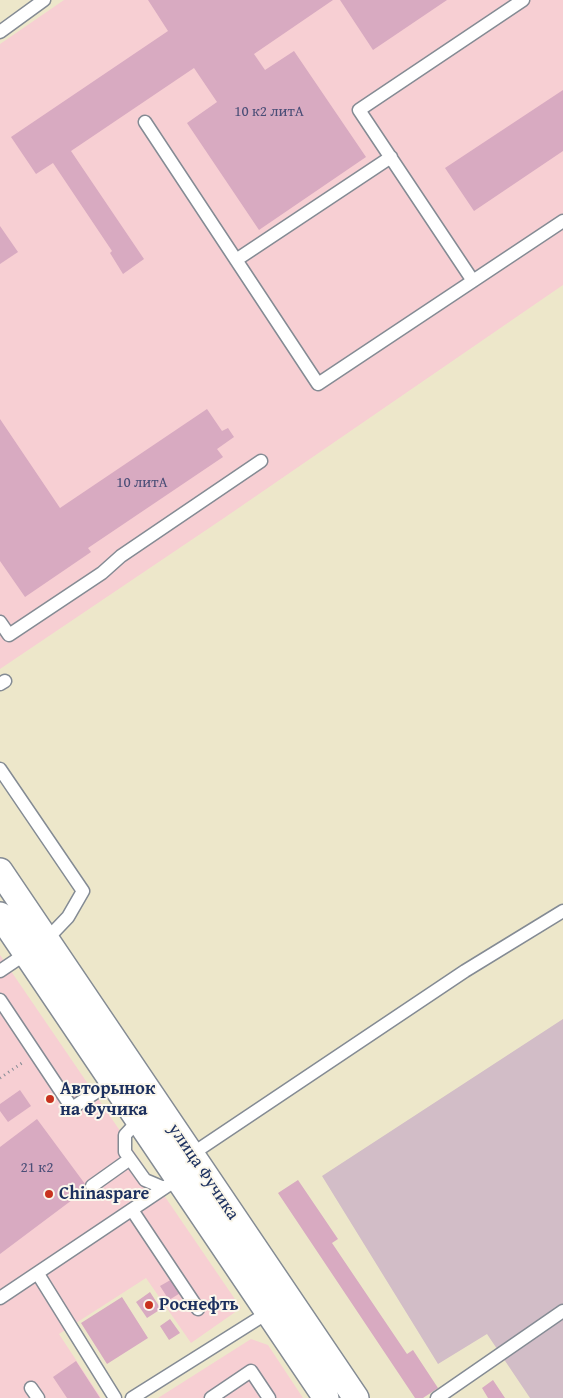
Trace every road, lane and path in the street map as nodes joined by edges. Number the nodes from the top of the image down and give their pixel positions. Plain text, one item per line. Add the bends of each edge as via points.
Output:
1 (44, 0) edge
2 (524, 0) edge
3 (0, 32) edge
4 (146, 122) dead end
5 (391, 157) junction
6 (563, 221) edge
7 (236, 260) junction
8 (473, 280) junction
9 (261, 461) dead end
10 (0, 622) edge
11 (0, 769) edge
12 (0, 871) edge
13 (563, 910) edge
14 (0, 915) edge
15 (36, 947) junction
16 (0, 971) edge
17 (0, 1000) edge
18 (36, 1054) junction
19 (0, 1078) edge
20 (113, 1081) junction
21 (139, 1120) junction
22 (130, 1159) junction
23 (195, 1160) junction
24 (171, 1178) junction
25 (92, 1186) dead end
26 (132, 1210) junction
27 (38, 1274) junction
28 (0, 1298) edge
29 (289, 1299) junction
30 (198, 1309) dead end
31 (563, 1311) edge
32 (269, 1312) junction
33 (135, 1397) edge
34 (115, 1398) edge
35 (211, 1398) edge
36 (269, 1398) edge
37 (326, 1398) edge
38 (356, 1398) edge
39 (437, 1398) edge

1 - 3 lane
2 - 5 lane via 359,110
4 - 7 lane
5 - 7 lane
5 - 8 lane
6 - 8 lane
7 - 8 lane via 318,384
9 - 10 lane via 9,636
11 - 15 lane via 83,891 68,918
12 - 15 street, улица Фучика
13 - 23 lane via 465,970
14 - 15 street, улица Фучика
15 - 16 lane
15 - 20 street, улица Фучика
15 - 23 street, улица Фучика
17 - 18 lane
18 - 19 path
18 - 20 lane via 72,1108
20 - 21 street, улица Фучика
21 - 22 lane via 125,1135 125,1152
21 - 24 street, улица Фучика
22 - 24 lane via 145,1180
22 - 25 lane
23 - 24 lane
23 - 29 street, улица Фучика
24 - 26 lane
24 - 32 street, улица Фучика
26 - 27 lane
26 - 30 lane
27 - 28 lane
27 - 34 lane
29 - 32 lane
29 - 38 street, улица Фучика
31 - 39 lane
32 - 33 lane
32 - 37 street, улица Фучика
35 - 36 lane via 251,1371

